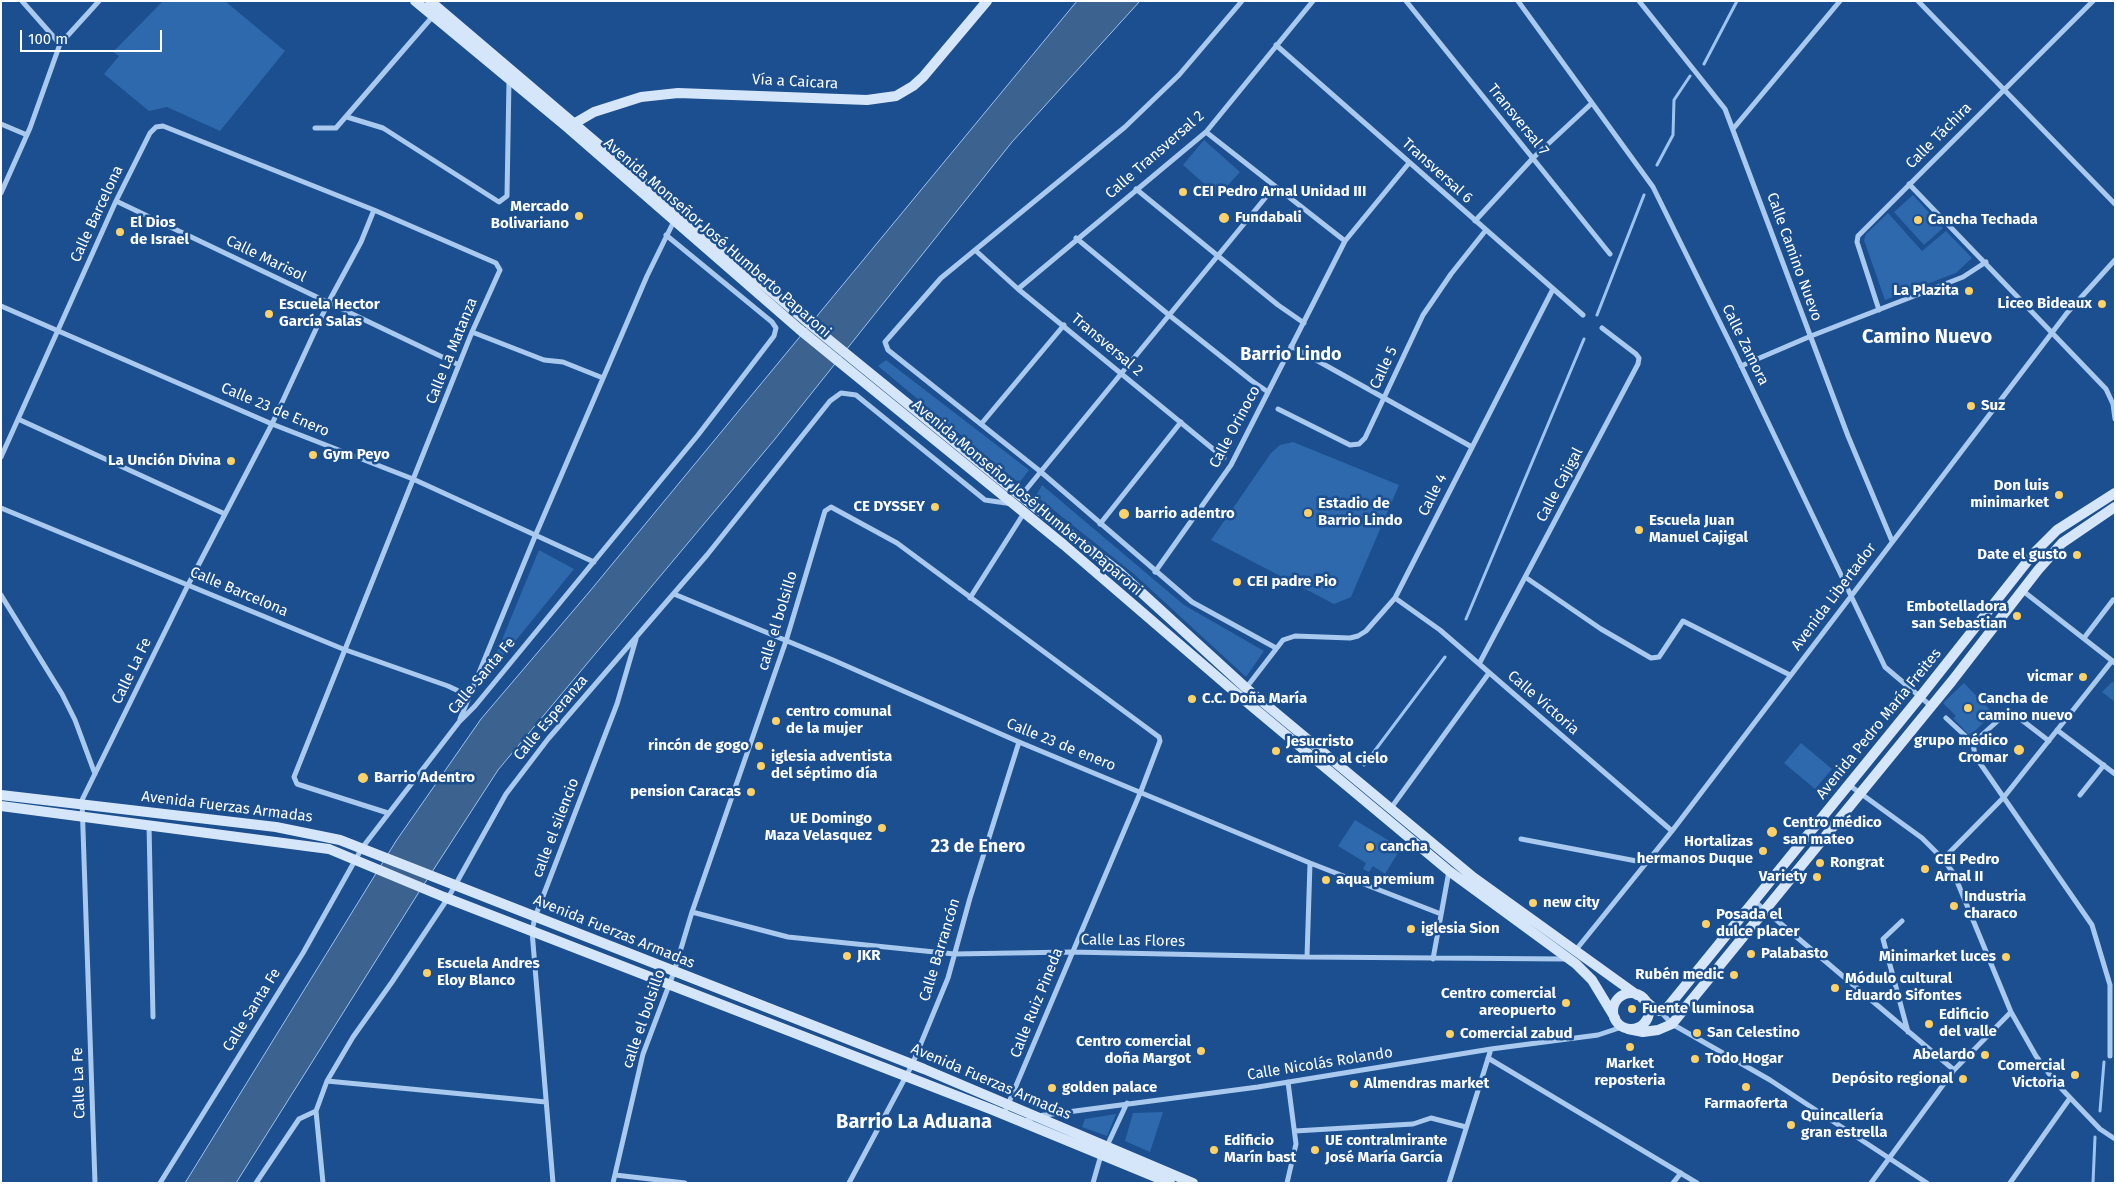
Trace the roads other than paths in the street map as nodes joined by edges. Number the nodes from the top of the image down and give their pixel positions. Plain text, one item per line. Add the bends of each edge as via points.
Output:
1 (22, 1) edge
2 (99, 1) edge
3 (415, 1) edge
4 (430, 1) edge
5 (987, 1) edge
6 (1242, 1) edge
7 (1313, 1) edge
8 (1406, 1) edge
9 (1518, 1) edge
10 (1639, 1) edge
11 (1840, 1) edge
12 (1918, 1) edge
13 (2093, 1) edge
14 (432, 16) junction
15 (60, 44) junction
16 (1276, 45) junction
17 (509, 80) junction
18 (2003, 89) junction
19 (1592, 104) junction
20 (347, 117) junction
21 (1, 124) edge
22 (163, 126) joint
23 (571, 126) junction
24 (315, 128) dead end
25 (1733, 129) junction
26 (1206, 132) junction
27 (27, 134) junction
28 (1533, 158) junction
29 (1410, 163) junction
30 (1909, 184) junction
31 (1275, 186) junction
32 (1136, 189) junction
33 (1, 193) edge
34 (116, 201) junction
35 (2115, 204) edge
36 (374, 210) junction
37 (674, 221) junction
38 (1475, 221) junction
39 (1486, 230) junction
40 (666, 235) junction
41 (1076, 238) junction
42 (1345, 241) junction
43 (975, 250) junction
44 (1610, 254) dead end
45 (1218, 256) junction
46 (2115, 260) edge
47 (1986, 262) junction
48 (1018, 289) junction
49 (1553, 289) junction
50 (328, 303) junction
51 (1, 306) edge
52 (1879, 310) junction
53 (1169, 315) junction
54 (1582, 315) dead end
55 (1304, 323) junction
56 (803, 325) junction
57 (1064, 325) junction
58 (1602, 328) dead end
59 (58, 330) junction
60 (472, 332) junction
61 (2052, 333) junction
62 (1810, 336) junction
63 (1292, 346) junction
64 (459, 365) junction
65 (1741, 366) junction
66 (1121, 374) junction
67 (603, 378) junction
68 (1268, 392) junction
69 (1384, 396) junction
70 (1278, 409) dead end
71 (18, 419) junction
72 (2115, 419) edge
73 (1180, 422) junction
74 (982, 423) junction
75 (272, 424) junction
76 (1472, 447) junction
77 (1, 457) edge
78 (1224, 458) dead end
79 (1041, 472) junction
80 (413, 479) junction
81 (2115, 493) edge
82 (1018, 500) junction
83 (2115, 507) edge
84 (1, 508) edge
85 (1024, 512) junction
86 (225, 514) junction
87 (1100, 524) junction
88 (536, 534) junction
89 (1892, 541) junction
90 (594, 562) junction
91 (1155, 572) junction
92 (1525, 577) junction
93 (188, 585) junction
94 (2022, 591) junction
95 (674, 594) junction
96 (1, 595) edge
97 (1850, 596) junction
98 (970, 598) junction
99 (1395, 598) junction
100 (2113, 600) dead end
101 (637, 636) junction
102 (2084, 638) junction
103 (786, 641) junction
104 (1276, 648) junction
105 (343, 649) junction
106 (2113, 662) edge
107 (1479, 664) junction
108 (1489, 673) junction
109 (1790, 675) junction
110 (1246, 688) junction
111 (469, 696) junction
112 (1920, 697) junction
113 (1932, 706) junction
114 (1946, 718) dead end
115 (459, 722) junction
116 (2057, 730) junction
117 (2048, 741) junction
118 (1019, 742) junction
119 (1973, 743) junction
120 (2104, 765) junction
121 (95, 774) junction
122 (2115, 774) edge
123 (1849, 785) junction
124 (1141, 791) junction
125 (1861, 794) junction
126 (1, 795) edge
127 (2080, 795) dead end
128 (2004, 797) junction
129 (82, 805) junction
130 (1, 806) edge
131 (1391, 808) junction
132 (388, 813) junction
133 (82, 817) junction
134 (149, 825) junction
135 (1672, 831) junction
136 (1521, 839) dead end
137 (367, 850) junction
138 (1943, 859) junction
139 (358, 860) junction
140 (1310, 863) junction
141 (1646, 863) junction
142 (1449, 871) junction
143 (452, 885) junction
144 (446, 898) junction
145 (1754, 901) junction
146 (1765, 911) junction
147 (692, 912) junction
148 (1441, 914) junction
149 (535, 917) junction
150 (1902, 921) dead end
151 (532, 931) junction
152 (1071, 952) junction
153 (954, 954) junction
154 (1571, 955) junction
155 (1307, 957) junction
156 (1433, 958) junction
157 (674, 972) junction
158 (669, 984) junction
159 (1640, 996) junction
160 (1660, 1011) junction
161 (2011, 1012) junction
162 (153, 1018) dead end
163 (1615, 1018) junction
164 (1672, 1024) junction
165 (1625, 1028) junction
166 (1908, 1033) junction
167 (1491, 1049) junction
168 (2110, 1056) dead end
169 (1488, 1058) junction
170 (912, 1065) junction
171 (1954, 1070) junction
172 (906, 1076) junction
173 (327, 1081) junction
174 (1288, 1082) junction
175 (2070, 1098) junction
176 (546, 1102) junction
177 (1127, 1103) junction
178 (1009, 1104) junction
179 (316, 1111) junction
180 (1004, 1114) junction
181 (1036, 1116) junction
182 (1022, 1123) junction
183 (1466, 1127) junction
184 (1295, 1131) junction
185 (2115, 1138) edge
186 (1104, 1151) junction
187 (1890, 1157) junction
188 (1681, 1173) junction
189 (615, 1175) junction
190 (95, 1183) edge
191 (160, 1183) edge
192 (256, 1183) edge
193 (323, 1183) edge
194 (553, 1183) edge
195 (614, 1183) edge
196 (685, 1183) edge
197 (849, 1183) edge
198 (1093, 1183) edge
199 (1170, 1183) edge
200 (1193, 1183) edge
201 (1287, 1183) edge
202 (1449, 1183) edge
203 (1673, 1183) edge
204 (1697, 1183) edge
205 (1871, 1183) edge
206 (1927, 1183) edge
207 (2010, 1183) edge

1 - 15 street
2 - 15 street
3 - 14 street, Avenida Monseñor José Humberto Paparoni
4 - 23 street, Avenida Monseñor José Humberto Paparoni
5 - 23 street, Vía a Caicara via 923,77 896,96 866,100 678,93 641,97 594,112
6 - 43 street via 1179,75 1124,127
7 - 16 street, Calle Transversal 2
8 - 28 street, Transversal 7
9 - 19 street, Calle Zamora
10 - 25 street, Calle Camino Nuevo via 1725,109
11 - 25 street
12 - 18 street
13 - 18 street, Calle Táchira
14 - 17 street, Avenida Monseñor José Humberto Paparoni
14 - 20 street
15 - 27 street
16 - 26 street, Calle Transversal 2
16 - 29 street, Transversal 6
17 - 20 street via 507,196 499,202 383,128
17 - 23 street, Avenida Monseñor José Humberto Paparoni
18 - 30 street, Calle Táchira
18 - 35 street
19 - 28 street
19 - 65 street, Calle Zamora via 1653,188
20 - 24 street via 336,128
21 - 27 street
22 - 34 street, Calle Barcelona via 150,133
22 - 36 street, Calle La Matanza
23 - 37 street, Avenida Monseñor José Humberto Paparoni
23 - 56 street, Avenida Monseñor José Humberto Paparoni
25 - 62 street, Calle Camino Nuevo
26 - 31 street
26 - 32 street, Calle Transversal 2
27 - 33 street
28 - 38 street
28 - 44 street, Transversal 7
29 - 38 street, Transversal 6
29 - 42 street, Calle Orinoco
30 - 47 street
30 - 52 street, Calle Táchira via 1858,236 1857,242
31 - 42 street
31 - 45 street
32 - 41 street, Calle Transversal 2
32 - 45 street
34 - 50 street, Calle Marisol
34 - 59 street, Calle Barcelona
36 - 50 street, Calle La Fe via 361,242
36 - 60 street, Calle La Matanza via 499,266
37 - 40 street
37 - 56 street, Avenida Monseñor José Humberto Paparoni
38 - 39 street, Transversal 6
39 - 49 street, Transversal 6
39 - 69 street, Calle 5 via 1423,315
40 - 67 street
40 - 90 street, Calle Santa Fe via 776,328 774,336 698,435
41 - 48 street, Calle Transversal 2
41 - 53 street
42 - 55 street, Calle Orinoco
43 - 48 street, Transversal 2
43 - 74 street via 941,278 885,342 888,350
45 - 53 street
45 - 55 street
46 - 61 street, Avenida Libertador
47 - 52 street via 1963,277
47 - 61 street
48 - 57 street, Transversal 2
49 - 54 street, Transversal 6
49 - 76 street, Calle 4
50 - 64 street, Calle Marisol
50 - 75 street, Calle La Fe
51 - 59 street, Calle 23 de Enero
52 - 62 street
53 - 66 street
53 - 68 street
55 - 63 street, Calle Orinoco
56 - 82 street, Avenida Monseñor José Humberto Paparoni via 858,364
56 - 82 street, Avenida Monseñor José Humberto Paparoni via 852,373
57 - 66 street, Transversal 2
57 - 74 street
58 - 92 street, Calle Cajigal via 1639,358 1638,364
59 - 71 street, Calle Barcelona
59 - 75 street, Calle 23 de Enero
60 - 64 street, Calle La Matanza
60 - 67 street via 544,360 563,362
61 - 72 street via 2106,389
61 - 89 street, Avenida Libertador
62 - 65 street
62 - 89 street, Calle Camino Nuevo
63 - 68 street, Calle Orinoco
63 - 69 street
64 - 80 street, Calle La Matanza
65 - 97 street, Calle Zamora
66 - 73 street, Transversal 2
66 - 79 street
67 - 88 street
68 - 91 street, Calle Orinoco via 1232,465
69 - 70 street, Calle 5 via 1365,438 1350,446
69 - 76 street
71 - 77 street, Calle Barcelona
71 - 86 street
73 - 78 street, Transversal 2
73 - 87 street
74 - 79 street
75 - 80 street, Calle 23 de Enero
75 - 86 street, Calle La Fe
76 - 99 street, Calle 4
79 - 82 street
79 - 87 street
80 - 88 street, Calle 23 de Enero
80 - 105 street, Calle La Matanza
81 - 112 street, Avenida Pedro María Freites via 2057,530 2034,553
82 - 85 street, Avenida Monseñor José Humberto Paparoni
82 - 95 street, Calle Esperanza via 1002,504 985,500 856,394 841,393 830,401
82 - 110 street, Avenida Monseñor José Humberto Paparoni via 1114,568
83 - 94 street, Avenida Pedro María Freites via 2062,543
84 - 93 street, Calle Barcelona
85 - 98 street
85 - 142 street, Avenida Monseñor José Humberto Paparoni
86 - 93 street, Calle La Fe
87 - 91 street
88 - 90 street, Calle 23 de Enero
88 - 111 street
89 - 97 street, Avenida Libertador
90 - 115 street, Calle Santa Fe
91 - 104 street via 1192,602
92 - 107 street, Calle Cajigal
92 - 109 street via 1601,629 1651,658 1658,657 1683,621
93 - 105 street, Calle Barcelona
93 - 121 street, Calle La Fe
94 - 102 street
94 - 113 street, Avenida Pedro María Freites
95 - 101 street, Calle Esperanza
95 - 103 street, Calle 23 de enero
96 - 121 street via 62,694
97 - 109 street, Avenida Libertador
97 - 112 street, Calle Zamora via 1885,667
98 - 103 street, calle el bolsillo via 897,543 831,507 825,511
98 - 124 street, calle el bolsillo via 1159,737
99 - 104 street, Calle 4 via 1358,636 1289,637
99 - 107 street, Calle Victoria via 1440,630
100 - 102 street
101 - 143 street, Calle Esperanza via 548,739 506,794
101 - 149 street, calle el silencio via 617,704
102 - 106 street
103 - 118 street, Calle 23 de enero
103 - 147 street, calle el bolsillo
104 - 110 street, Calle 4
105 - 111 street, Calle Barcelona
105 - 132 street, Calle La Matanza via 294,777 297,784
106 - 116 street
107 - 108 street, Calle Victoria
108 - 131 street
108 - 135 street, Calle Victoria
109 - 135 street, Avenida Libertador
110 - 131 street, Avenida Monseñor José Humberto Paparoni
111 - 115 street
112 - 113 street, Calle Zamora
112 - 123 street, Avenida Pedro María Freites
113 - 125 street, Avenida Pedro María Freites
114 - 119 street
115 - 132 street, Calle Santa Fe
116 - 117 street
116 - 120 street
117 - 119 street via 2014,714 2002,717
117 - 128 street
118 - 124 street, Calle 23 de enero
118 - 153 street, Calle Barrancón
119 - 128 street via 1975,756
120 - 122 street
120 - 127 street
121 - 129 street, Calle La Fe
123 - 125 street
123 - 145 street, Avenida Pedro María Freites
124 - 140 street, Calle 23 de enero
124 - 152 street, Calle Ruiz Pineda
125 - 138 street via 1922,838
125 - 146 street, Avenida Pedro María Freites
126 - 129 street, Avenida Fuerzas Armadas
128 - 138 street
128 - 168 street via 2092,925 2110,985
129 - 133 street, Calle La Fe
129 - 137 street, Avenida Fuerzas Armadas via 276,827 317,834
130 - 133 street, Avenida Fuerzas Armadas
131 - 154 street, Avenida Monseñor José Humberto Paparoni
132 - 137 street, Calle Santa Fe
133 - 134 street, Avenida Fuerzas Armadas
133 - 190 street, Calle La Fe
134 - 139 street, Avenida Fuerzas Armadas via 306,844
134 - 162 street
135 - 141 street, Avenida Libertador
136 - 141 street
137 - 139 street, Calle Santa Fe
137 - 143 street, Avenida Fuerzas Armadas
138 - 161 street via 1954,874
139 - 144 street, Avenida Fuerzas Armadas
139 - 191 street, Calle Santa Fe
140 - 148 street, Calle 23 de enero
140 - 155 street
141 - 154 street, Avenida Libertador
142 - 148 street
142 - 154 street, Avenida Monseñor José Humberto Paparoni
143 - 144 street, Calle Esperanza
143 - 149 street, Avenida Fuerzas Armadas
144 - 151 street, Avenida Fuerzas Armadas
144 - 173 street, Calle Esperanza
145 - 146 street
145 - 160 street, Avenida Pedro María Freites via 1667,1008
146 - 164 street, Avenida Pedro María Freites
146 - 166 street
147 - 153 street, Calle Las Flores via 788,937
147 - 157 street, calle el bolsillo
148 - 156 street
149 - 151 street, calle el silencio
149 - 157 street, Avenida Fuerzas Armadas
150 - 166 street via 1883,939
151 - 158 street, Avenida Fuerzas Armadas
151 - 176 street, calle el silencio
152 - 153 street, Calle Las Flores
152 - 155 street, Calle Las Flores
152 - 178 street, Calle Ruiz Pineda
153 - 170 street, Calle Barrancón via 948,978
154 - 156 street, Calle Las Flores
154 - 159 street, Avenida Monseñor José Humberto Paparoni
154 - 163 street, Avenida Monseñor José Humberto Paparoni via 1592,980
155 - 156 street, Calle Las Flores
157 - 158 street, calle el bolsillo
157 - 170 street, Avenida Fuerzas Armadas
158 - 172 street, Avenida Fuerzas Armadas
158 - 189 street, calle el bolsillo via 642,1054
159 - 160 street, Avenida Monseñor José Humberto Paparoni
159 - 163 street via 1626,994 1616,1001
159 - 165 street via 1648,1007 1647,1019 1639,1027
160 - 164 street
161 - 171 street
161 - 175 street via 2036,1056
163 - 165 street
164 - 165 street via 1650,1031
164 - 187 street via 1770,1080
165 - 167 street, Calle Nicolás Rolando via 1598,1035
166 - 171 street
167 - 169 street
167 - 174 street, Calle Nicolás Rolando
169 - 183 street
169 - 188 street
170 - 172 street, Calle Barrancón
170 - 178 street, Avenida Fuerzas Armadas
171 - 187 street
172 - 180 street, Avenida Fuerzas Armadas
172 - 197 street, Calle Barrancón
173 - 176 street
173 - 179 street
174 - 177 street, Calle Nicolás Rolando
174 - 184 street
175 - 185 street via 2100,1129
175 - 207 street
176 - 194 street, calle el silencio
177 - 181 street, Calle Nicolás Rolando
177 - 186 street
178 - 180 street, Calle Ruiz Pineda
178 - 181 street, Avenida Fuerzas Armadas
179 - 192 street via 299,1119
179 - 193 street
180 - 182 street, Avenida Fuerzas Armadas
181 - 182 street, Calle Nicolás Rolando
181 - 186 street, Avenida Fuerzas Armadas
182 - 186 street, Avenida Fuerzas Armadas
183 - 184 street via 1431,1118 1413,1124
183 - 202 street
184 - 201 street via 1296,1144
186 - 198 street
186 - 199 street, Avenida Fuerzas Armadas
186 - 200 street, Avenida Fuerzas Armadas
187 - 205 street
187 - 206 street
188 - 203 street
188 - 204 street
189 - 195 street, calle el bolsillo
189 - 196 street

